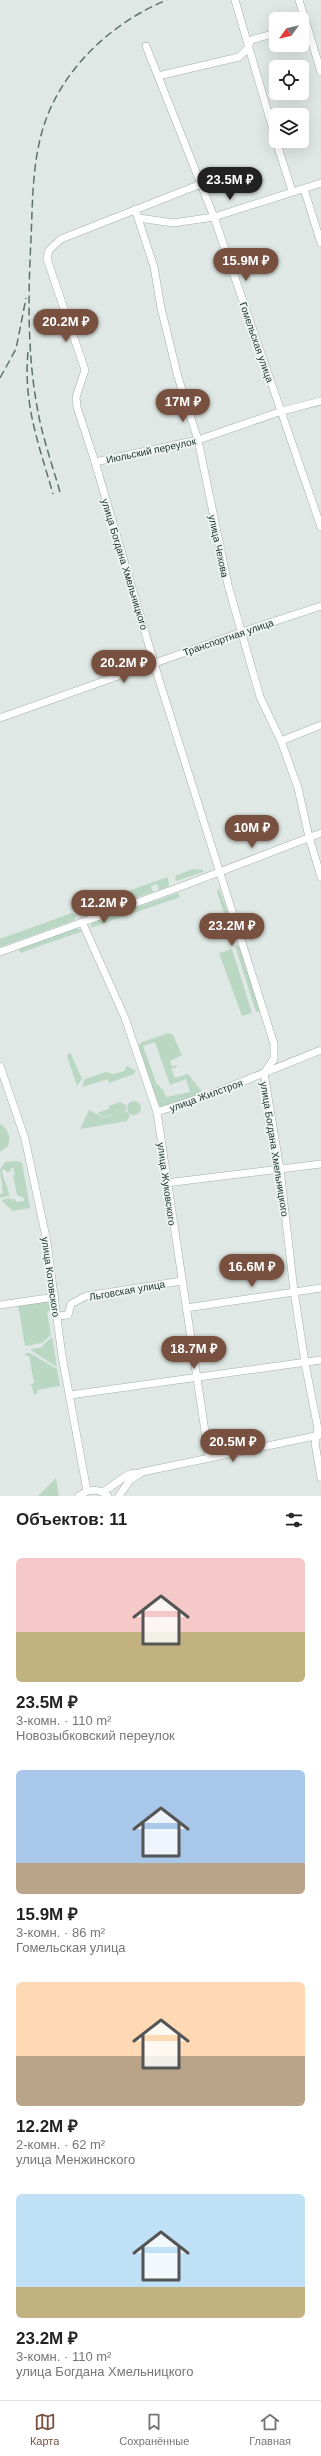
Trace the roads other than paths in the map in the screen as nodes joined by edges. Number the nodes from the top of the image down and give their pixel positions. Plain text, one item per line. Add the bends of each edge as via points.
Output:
1 (235, 0) edge
2 (299, 0) edge
3 (301, 12) edge
4 (269, 35) edge
5 (309, 39) edge
6 (146, 46) dead end
7 (248, 48) junction
8 (239, 57) junction
9 (251, 61) junction
10 (321, 72) edge
11 (158, 76) junction
12 (269, 119) edge
13 (278, 148) edge
14 (321, 183) edge
15 (201, 184) junction
16 (304, 189) junction
17 (292, 191) junction
18 (135, 209) junction
19 (214, 217) junction
20 (139, 218) junction
21 (321, 243) edge
22 (321, 401) edge
23 (282, 411) junction
24 (198, 440) junction
25 (95, 462) junction
26 (321, 527) edge
27 (321, 606) edge
28 (242, 632) junction
29 (156, 663) junction
30 (0, 718) edge
31 (321, 725) edge
32 (281, 741) junction
33 (321, 833) edge
34 (309, 837) junction
35 (219, 872) junction
36 (321, 878) edge
37 (82, 922) junction
38 (0, 952) edge
39 (321, 1050) edge
40 (0, 1066) edge
41 (264, 1073) junction
42 (157, 1112) junction
43 (321, 1164) edge
44 (280, 1168) junction
45 (166, 1183) junction
46 (182, 1281) junction
47 (321, 1288) edge
48 (294, 1291) junction
49 (55, 1297) junction
50 (0, 1305) edge
51 (186, 1308) junction
52 (57, 1316) junction
53 (321, 1360) edge
54 (305, 1363) junction
55 (197, 1379) junction
56 (70, 1395) junction
57 (319, 1436) edge
58 (209, 1458) junction
59 (138, 1473) junction
60 (321, 1478) edge
61 (87, 1491) junction
62 (106, 1494) edge
63 (79, 1496) edge
64 (119, 1496) edge

1 - 7 street
2 - 3 street
4 - 7 street via 251,40
5 - 10 street
6 - 11 street, Гомельская улица
7 - 8 street
7 - 9 street
8 - 9 street
8 - 11 street
9 - 12 street
11 - 15 street, Гомельская улица
13 - 17 street
14 - 16 street
15 - 18 street
15 - 19 street, Гомельская улица
16 - 17 street
16 - 21 street
17 - 19 street
18 - 20 street, улица Чехова
18 - 25 street, улица Богдана Хмельницкого via 61,239 49,250 47,258 85,370 76,397 77,407
19 - 20 street via 174,222
19 - 23 street, Гомельская улица
20 - 24 street, улица Чехова via 154,267 178,377
22 - 23 street, Июльский переулок
23 - 24 street, Июльский переулок
23 - 26 street, Гомельская улица
24 - 25 street, Июльский переулок
24 - 28 street, улица Чехова via 228,585
25 - 29 street, улица Богдана Хмельницкого
27 - 28 street, Транспортная улица
28 - 29 street, Транспортная улица
28 - 32 street, улица Чехова via 260,697
29 - 30 street, Транспортная улица
29 - 35 street, улица Богдана Хмельницкого
31 - 32 street
32 - 34 street, улица Чехова via 298,788
33 - 34 street
34 - 35 street
34 - 36 street, улица Чехова
35 - 37 street
35 - 41 street, улица Богдана Хмельницкого via 274,1044 274,1059
37 - 38 street
37 - 42 street, улица Жуковского via 125,1018
39 - 41 street, улица Жилстроя
40 - 49 street, улица Котовского via 25,1140 51,1262
41 - 42 street, улица Жилстроя
41 - 44 street, улица Богдана Хмельницкого
42 - 45 street, улица Жуковского
43 - 44 street
44 - 45 street
44 - 48 street, улица Богдана Хмельницкого
45 - 46 street, улица Жуковского
46 - 51 street, улица Жуковского
46 - 52 street, Льговская улица via 86,1296 71,1304 68,1315
47 - 48 street
48 - 51 street
48 - 54 street, улица Богдана Хмельницкого
49 - 50 street
49 - 52 street, улица Котовского
51 - 55 street, улица Жуковского
52 - 56 street, улица Котовского
53 - 54 street
54 - 55 street
54 - 57 street, улица Богдана Хмельницкого
55 - 56 street
55 - 58 street, улица Жуковского
56 - 61 street, улица Котовского
57 - 58 street
57 - 60 street, улица Богдана Хмельницкого via 315,1443
58 - 59 street
59 - 62 street via 129,1474
59 - 64 street
61 - 62 street
61 - 63 street

